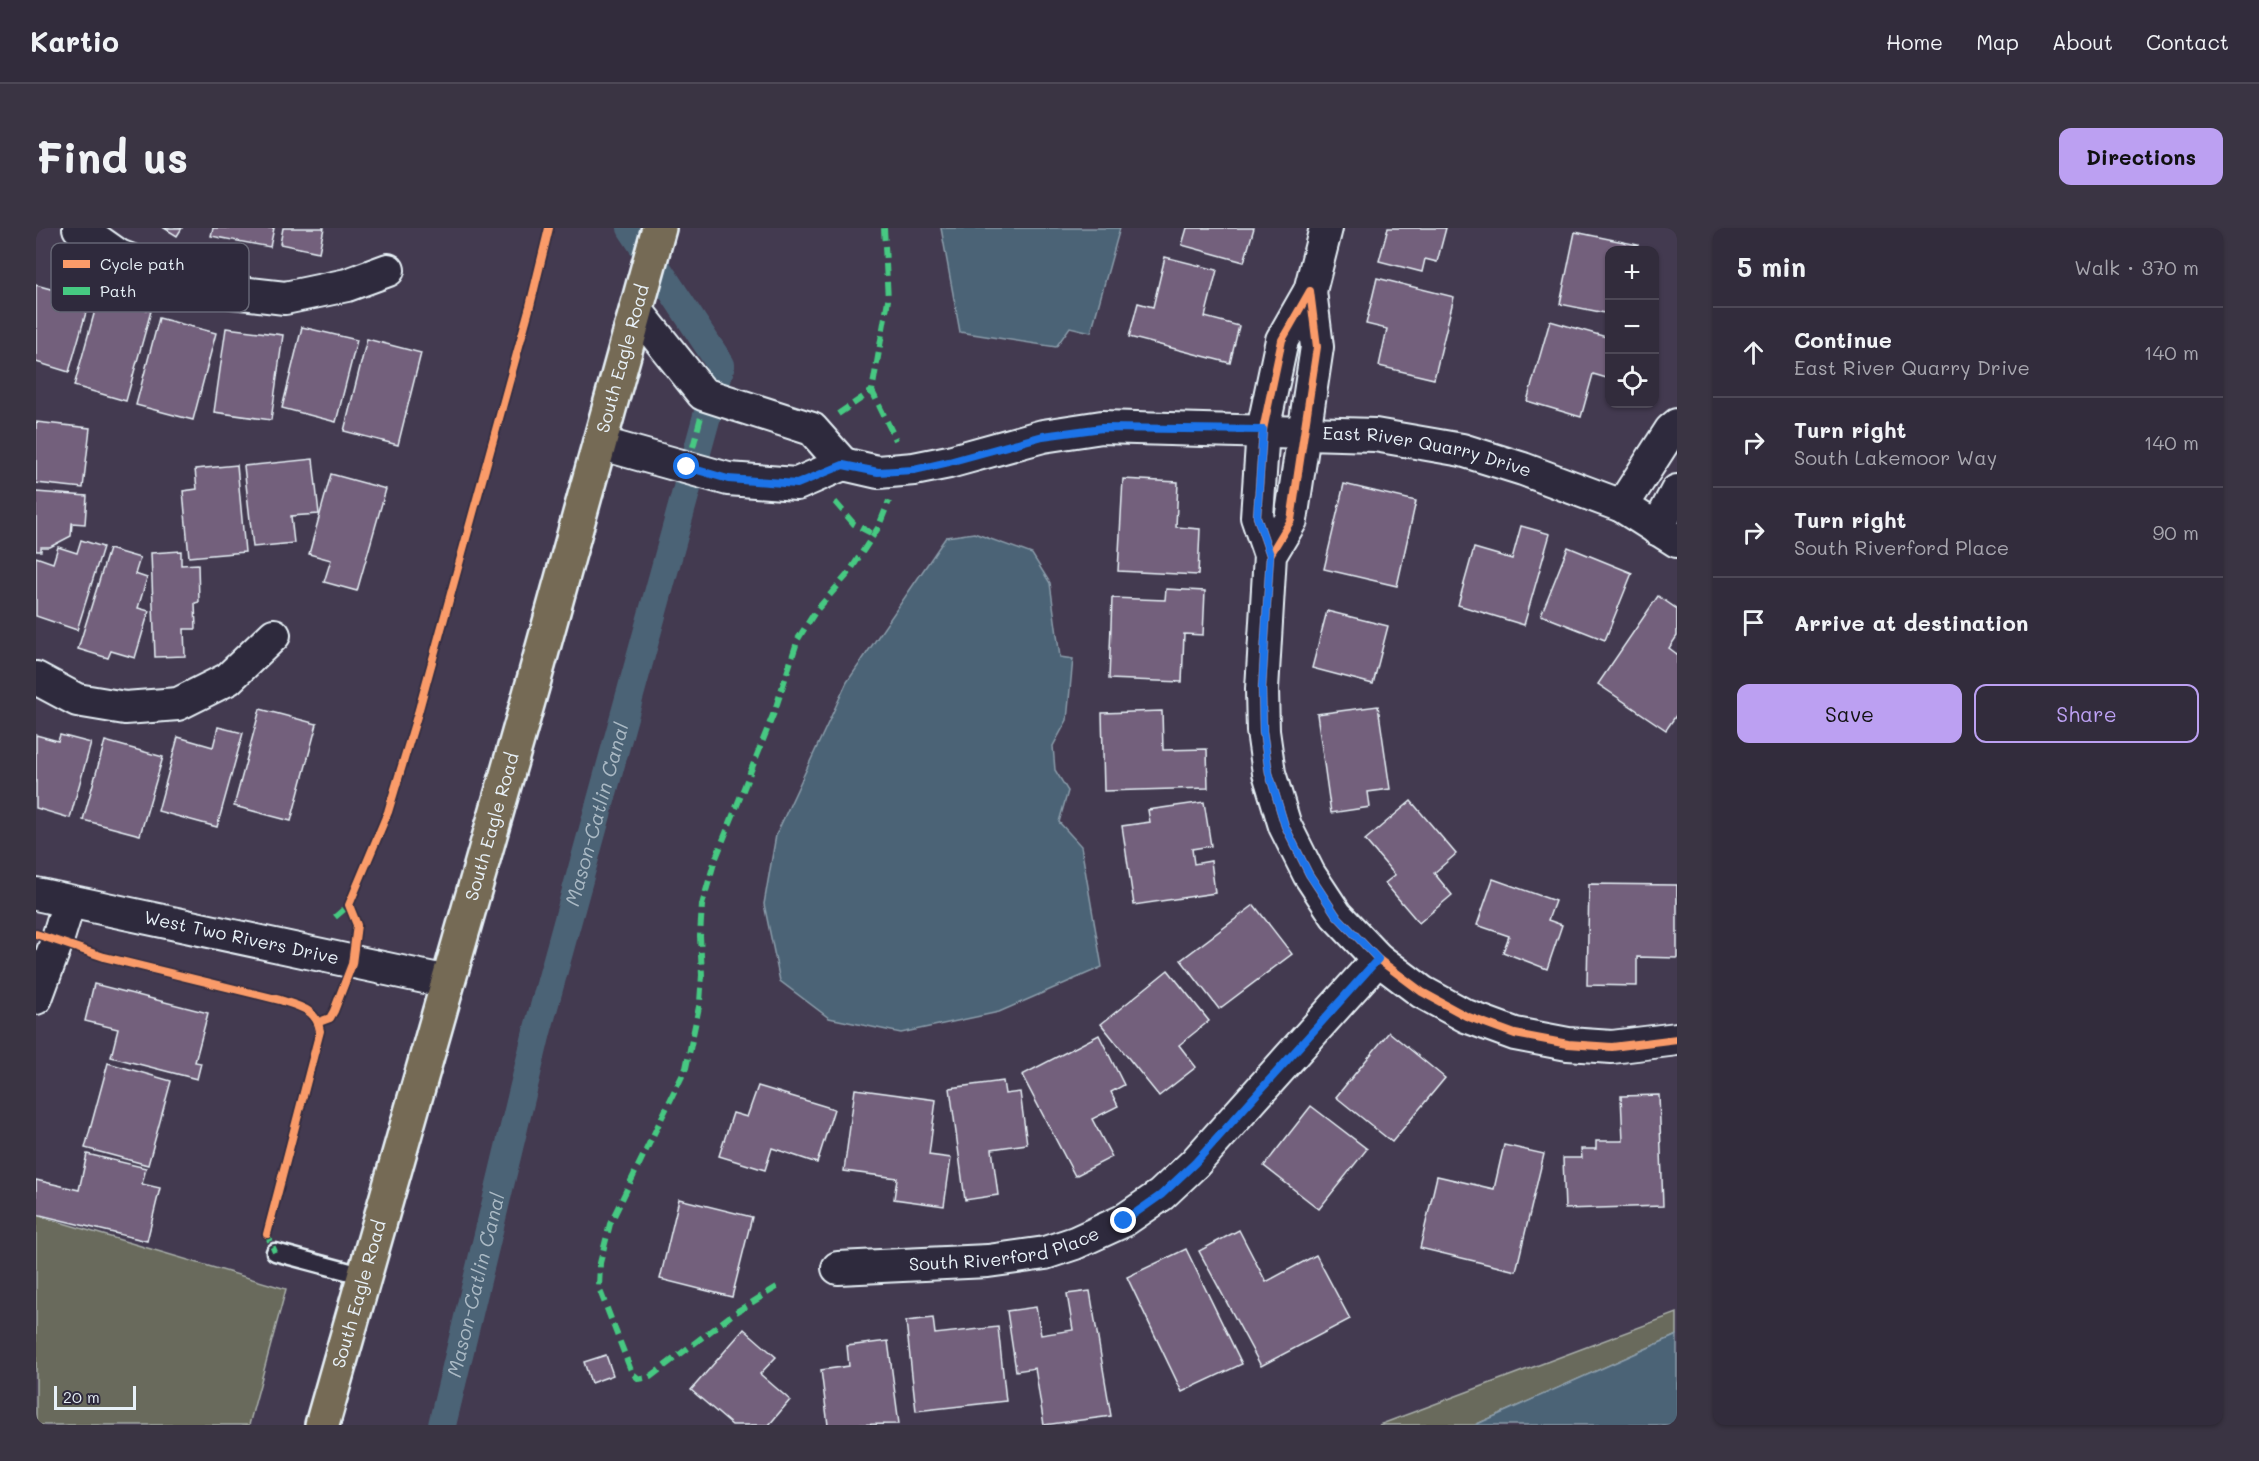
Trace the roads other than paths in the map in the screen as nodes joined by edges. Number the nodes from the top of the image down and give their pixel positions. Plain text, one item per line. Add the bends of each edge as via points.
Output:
1 (79, 228) edge
2 (659, 228) edge
3 (1326, 228) edge
4 (100, 243) edge
5 (388, 270) dead end
6 (1310, 291) junction
7 (249, 294) edge
8 (636, 310) junction
9 (1677, 425) edge
10 (1263, 430) junction
11 (1304, 432) junction
12 (599, 442) junction
13 (843, 465) junction
14 (1677, 492) edge
15 (1622, 506) junction
16 (1667, 535) edge
17 (1270, 555) junction
18 (274, 635) dead end
19 (36, 678) edge
20 (36, 894) edge
21 (69, 902) junction
22 (1378, 959) junction
23 (39, 979) edge
24 (448, 982) junction
25 (1677, 1040) edge
26 (275, 1252) dead end
27 (838, 1268) dead end
28 (364, 1276) junction
29 (322, 1425) edge

1 - 4 street
2 - 8 highway, South Eagle Road
3 - 6 street
5 - 7 street via 347,285 285,298
6 - 10 street via 1282,340
6 - 11 street via 1317,347
8 - 12 highway, South Eagle Road
8 - 13 street via 703,394 812,429
9 - 15 street
10 - 11 street, East River Quarry Drive
10 - 13 street, East River Quarry Drive via 1102,428 1043,436 914,470 878,472
10 - 17 street via 1257,517
11 - 15 street, East River Quarry Drive via 1375,435 1462,450
11 - 17 street via 1291,520
12 - 13 street via 728,479 797,484
12 - 24 highway, South Eagle Road
14 - 16 street
15 - 16 street, East River Quarry Drive
17 - 22 street via 1262,689 1269,773 1285,826 1309,874 1336,915
18 - 19 street via 228,679 178,704 125,708 76,700
20 - 21 street, West Two Rivers Drive
21 - 23 street
21 - 24 street, West Two Rivers Drive
22 - 25 street via 1422,992 1466,1016 1515,1034 1612,1047
22 - 27 street, South Riverford Place via 1195,1163 1161,1195 1124,1221 1045,1253 988,1262
24 - 28 highway, South Eagle Road
26 - 28 lane
28 - 29 highway, South Eagle Road

